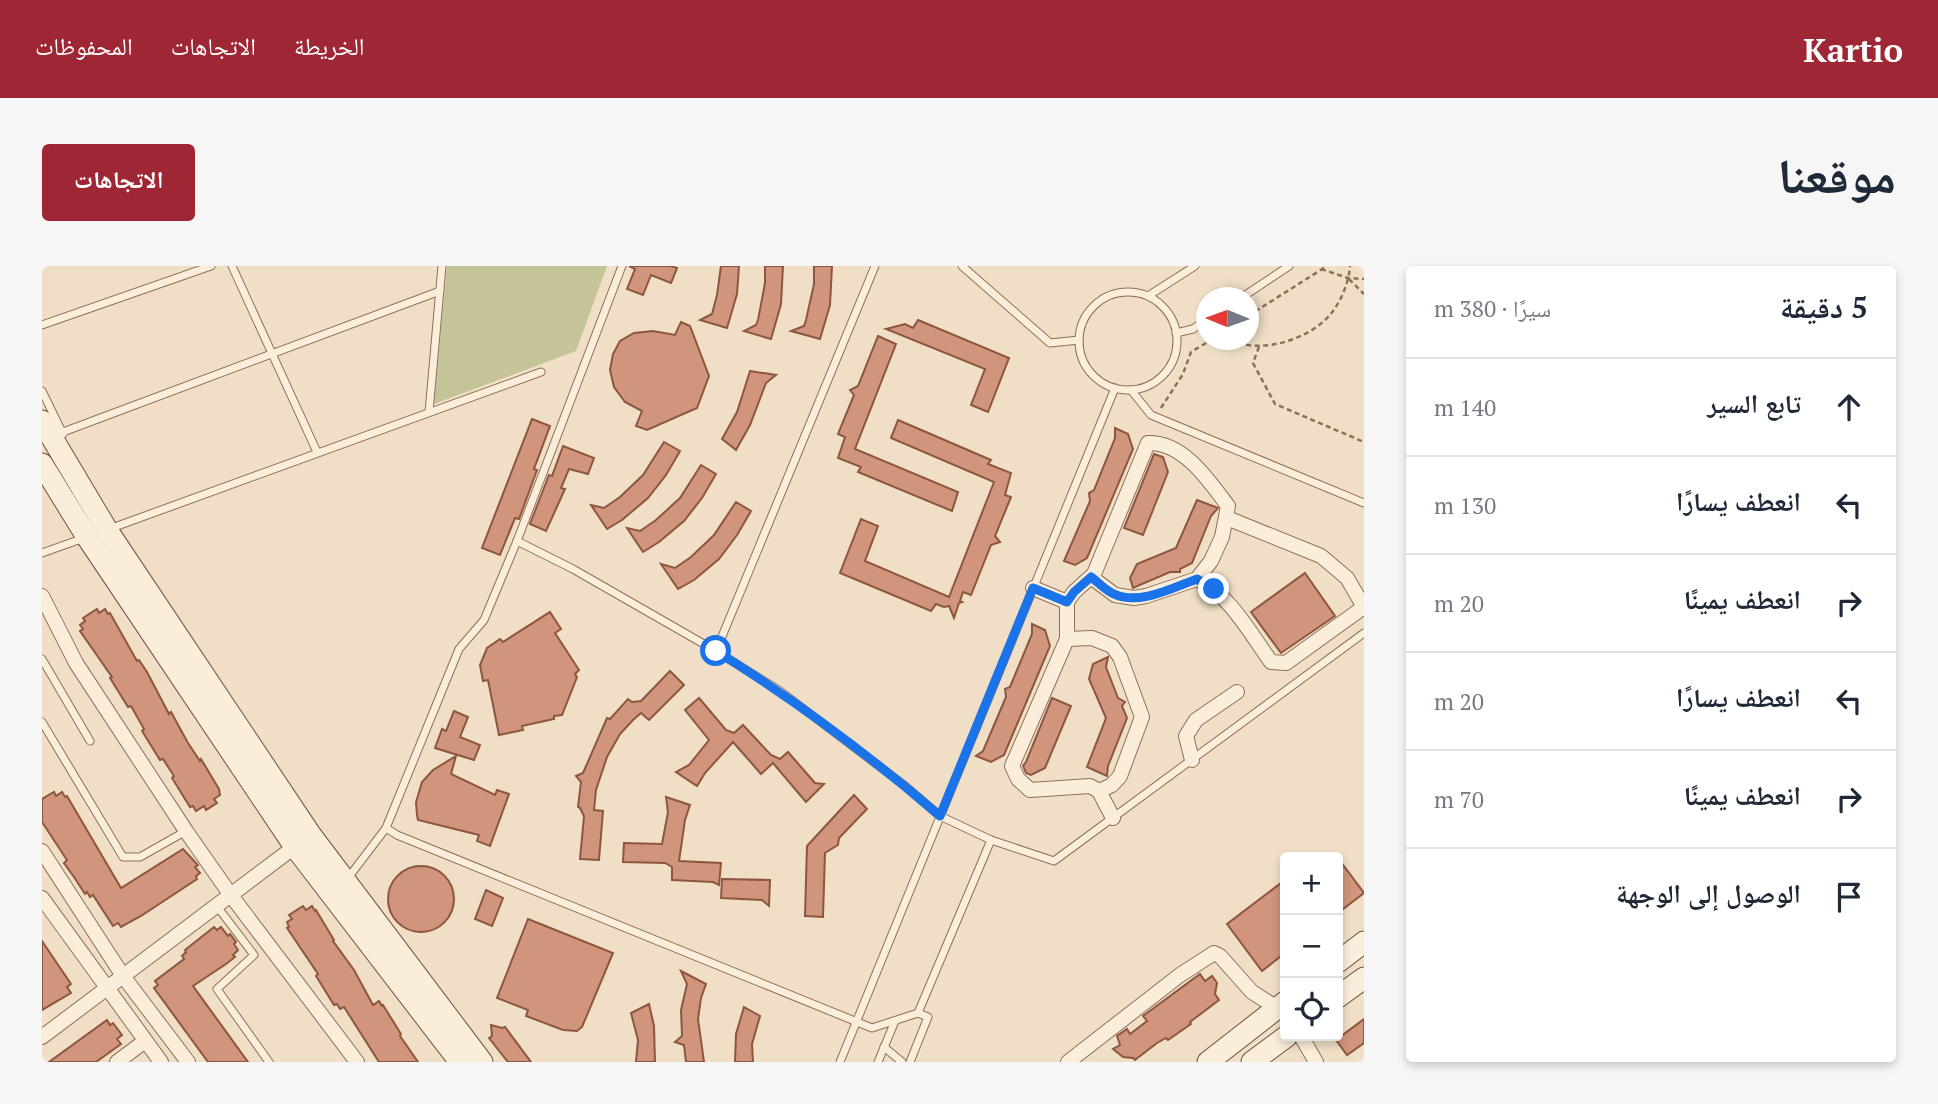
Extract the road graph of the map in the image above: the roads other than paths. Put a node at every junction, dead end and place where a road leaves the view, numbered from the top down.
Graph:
1 (211, 266) edge
2 (232, 266) edge
3 (442, 266) edge
4 (622, 266) edge
5 (875, 266) edge
6 (962, 266) edge
7 (1195, 266) edge
8 (1289, 266) edge
9 (1258, 287) edge
10 (440, 291) junction
11 (1148, 296) junction
12 (42, 325) edge
13 (1196, 327) edge
14 (1176, 333) junction
15 (1079, 340) junction
16 (273, 354) junction
17 (541, 372) dead end
18 (1115, 388) junction
19 (1131, 390) junction
20 (42, 391) edge
21 (429, 412) junction
22 (42, 421) edge
23 (317, 452) junction
24 (42, 464) edge
25 (1364, 503) edge
26 (1227, 518) junction
27 (97, 534) junction
28 (517, 541) junction
29 (42, 553) edge
30 (1091, 577) junction
31 (1197, 579) junction
32 (1033, 588) junction
33 (42, 596) edge
34 (1067, 602) junction
35 (1364, 607) edge
36 (1364, 634) edge
37 (1067, 639) junction
38 (716, 651) junction
39 (42, 659) edge
40 (1237, 692) dead end
41 (42, 722) edge
42 (90, 741) dead end
43 (1192, 760) junction
44 (1099, 791) junction
45 (940, 816) junction
46 (1113, 818) junction
47 (386, 828) junction
48 (186, 831) junction
49 (302, 840) junction
50 (990, 840) junction
51 (42, 851) edge
52 (345, 881) junction
53 (230, 894) junction
54 (42, 898) edge
55 (216, 904) junction
56 (1364, 942) edge
57 (1343, 958) edge
58 (123, 976) junction
59 (1364, 978) edge
60 (108, 988) junction
61 (1343, 994) edge
62 (1274, 1010) edge
63 (918, 1013) junction
64 (856, 1021) junction
65 (895, 1021) junction
66 (42, 1037) edge
67 (145, 1041) junction
68 (1280, 1041) edge
69 (1304, 1041) edge
70 (884, 1047) junction
71 (117, 1062) edge
72 (161, 1062) edge
73 (188, 1062) edge
74 (269, 1062) edge
75 (357, 1062) edge
76 (460, 1062) edge
77 (482, 1062) edge
78 (839, 1062) edge
79 (878, 1062) edge
80 (902, 1062) edge
81 (910, 1062) edge
82 (1068, 1062) edge
83 (1208, 1062) edge
84 (1252, 1062) edge
85 (1316, 1062) edge

1 - 12 lane
2 - 16 lane
3 - 10 lane
4 - 28 lane
5 - 38 lane
6 - 15 lane
7 - 11 lane
8 - 9 lane
10 - 16 lane
10 - 21 lane
11 - 14 lane
11 - 15 lane
13 - 14 lane
14 - 19 lane
15 - 18 lane
16 - 20 lane
16 - 23 lane
17 - 21 lane
18 - 19 lane
18 - 32 lane
19 - 25 lane
21 - 23 lane
22 - 27 main road
23 - 27 lane
24 - 27 main road
26 - 30 street
26 - 31 street
26 - 35 street
27 - 29 lane
27 - 49 main road
28 - 38 lane
28 - 47 lane
30 - 31 street
30 - 34 street
31 - 35 street
32 - 34 street
32 - 45 lane
33 - 48 street
34 - 37 street
36 - 43 lane
37 - 44 street
37 - 44 street
38 - 45 lane
39 - 42 lane
40 - 43 street
41 - 48 lane
43 - 46 lane
44 - 46 street
45 - 50 lane
45 - 64 lane
46 - 50 lane
47 - 52 lane
47 - 64 lane
48 - 53 street
49 - 52 main road
49 - 53 street
49 - 76 main road
50 - 63 lane
51 - 58 street
52 - 77 main road
53 - 55 street
53 - 75 street
54 - 60 street
55 - 58 street
55 - 74 lane
56 - 57 main road
58 - 60 street
58 - 73 street
59 - 61 main road
60 - 66 street
60 - 67 street
62 - 82 street
62 - 83 main road
63 - 65 lane
63 - 81 lane
64 - 65 lane
64 - 78 lane
65 - 70 lane
67 - 71 street
67 - 72 street
68 - 84 main road
69 - 85 street
70 - 79 lane
70 - 80 lane

